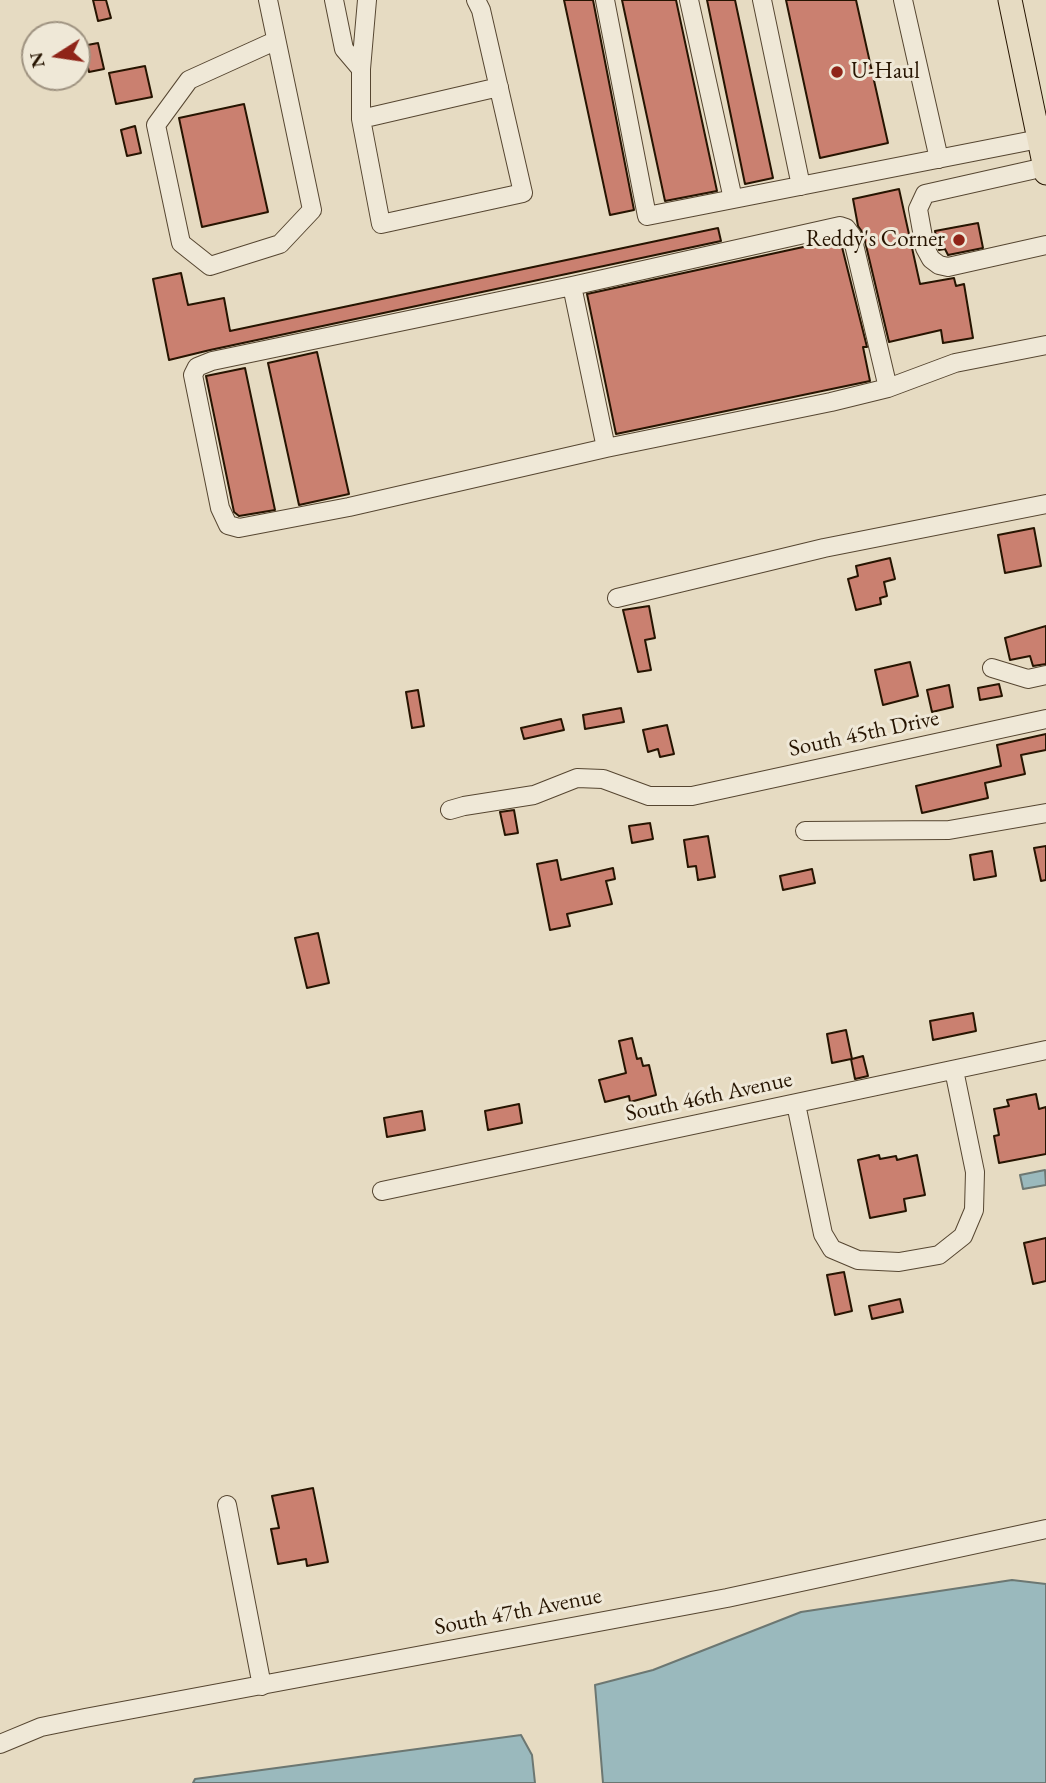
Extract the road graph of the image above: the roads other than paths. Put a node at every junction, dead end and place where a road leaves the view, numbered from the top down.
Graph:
1 (268, 0) edge
2 (334, 0) edge
3 (367, 0) edge
4 (476, 0) edge
5 (605, 0) edge
6 (689, 0) edge
7 (762, 0) edge
8 (903, 0) edge
9 (1010, 0) edge
10 (275, 41) junction
11 (361, 69) junction
12 (499, 87) junction
13 (361, 120) junction
14 (1039, 139) junction
15 (939, 159) junction
16 (1045, 170) edge
17 (801, 186) junction
18 (733, 200) junction
19 (1046, 245) edge
20 (572, 286) junction
21 (1046, 345) edge
22 (888, 388) junction
23 (606, 448) junction
24 (1046, 504) edge
25 (617, 597) dead end
26 (992, 668) dead end
27 (1046, 675) edge
28 (1046, 719) edge
29 (450, 810) dead end
30 (1046, 813) edge
31 (806, 831) dead end
32 (1046, 1050) edge
33 (954, 1070) junction
34 (796, 1104) junction
35 (382, 1191) dead end
36 (227, 1505) dead end
37 (1046, 1529) edge
38 (262, 1686) junction
39 (0, 1744) edge

1 - 10 street
2 - 11 street
3 - 11 street
4 - 12 street
5 - 18 street
6 - 18 street
7 - 17 street
8 - 15 street
9 - 14 main road
10 - 10 street
11 - 13 street
12 - 13 street
12 - 13 street
14 - 15 street
14 - 16 main road
15 - 17 street
16 - 19 street
17 - 18 street
20 - 22 street
20 - 23 street
20 - 23 street
21 - 22 street
22 - 23 street
24 - 25 street
26 - 27 street
28 - 29 street, South 45th Drive
30 - 31 street
32 - 33 street, South 46th Avenue
33 - 34 street, South 46th Avenue
33 - 34 street
34 - 35 street, South 46th Avenue
36 - 38 street
37 - 38 street, South 47th Avenue
38 - 39 street, South 47th Avenue

